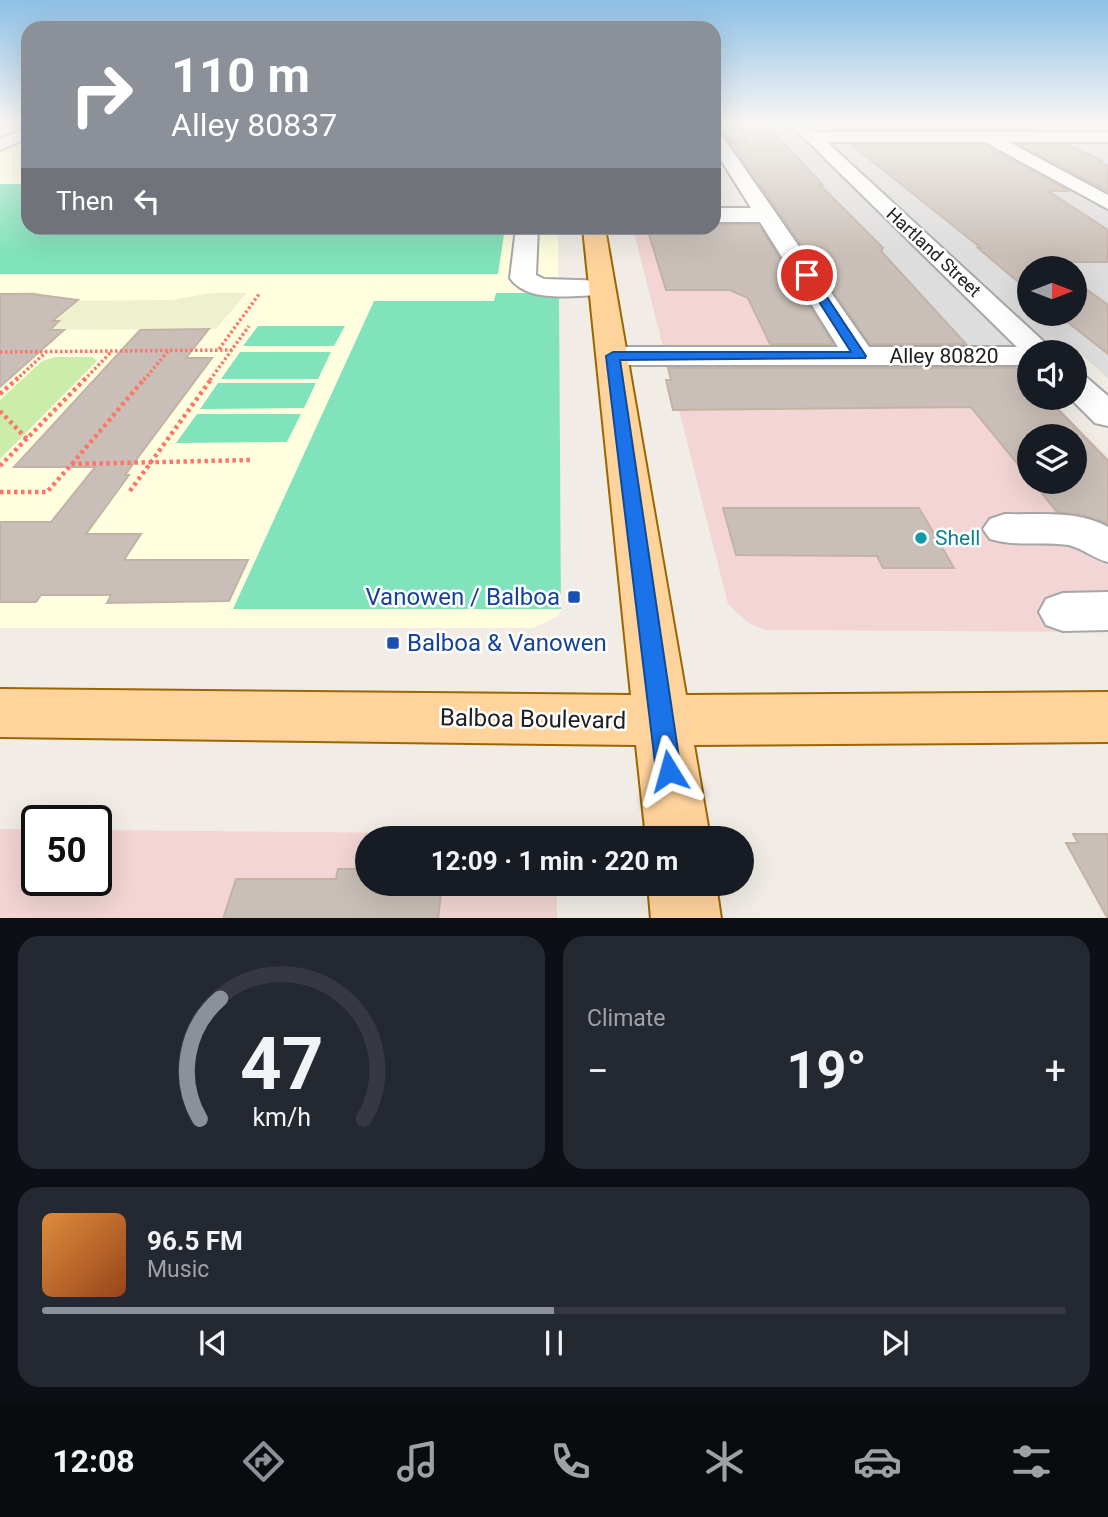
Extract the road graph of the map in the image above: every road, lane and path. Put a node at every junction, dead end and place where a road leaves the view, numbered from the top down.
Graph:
1 (735, 167) edge
2 (843, 167) edge
3 (1042, 167) edge
4 (1108, 203) edge
5 (721, 215) edge
6 (768, 215) junction
7 (526, 235) edge
8 (595, 235) edge
9 (602, 287) junction
10 (260, 293) dead end
11 (249, 326) dead end
12 (1027, 340) edge
13 (232, 349) junction
14 (169, 350) junction
15 (219, 350) junction
16 (112, 351) junction
17 (0, 352) edge
18 (47, 352) junction
19 (613, 356) junction
20 (860, 356) junction
21 (1017, 356) edge
22 (0, 394) edge
23 (1087, 396) edge
24 (0, 411) edge
25 (1108, 415) edge
26 (27, 439) junction
27 (250, 460) dead end
28 (150, 463) junction
29 (72, 464) junction
30 (0, 467) edge
31 (130, 491) dead end
32 (0, 492) edge
33 (1005, 529) dead end
34 (1108, 547) edge
35 (0, 713) edge
36 (1108, 717) edge
37 (662, 720) junction
38 (676, 826) edge
39 (683, 896) edge
40 (686, 918) edge

1 - 6 street
2 - 12 street, Hartland Street
3 - 4 street
5 - 6 street
6 - 20 street
7 - 9 street
8 - 9 main road
9 - 19 main road
10 - 15 path
11 - 13 path
13 - 15 path
13 - 28 path
14 - 15 path
14 - 16 path
14 - 29 path
16 - 18 path
16 - 26 path
17 - 18 path
18 - 22 path
19 - 20 street, Alley 80820
19 - 37 main road
20 - 21 street, Alley 80820
23 - 25 street
24 - 26 path
26 - 30 path
27 - 28 path
28 - 29 path
28 - 31 path
29 - 32 path
33 - 34 street
35 - 37 main road, Balboa Boulevard
36 - 37 main road, Balboa Boulevard
37 - 38 main road
39 - 40 main road

